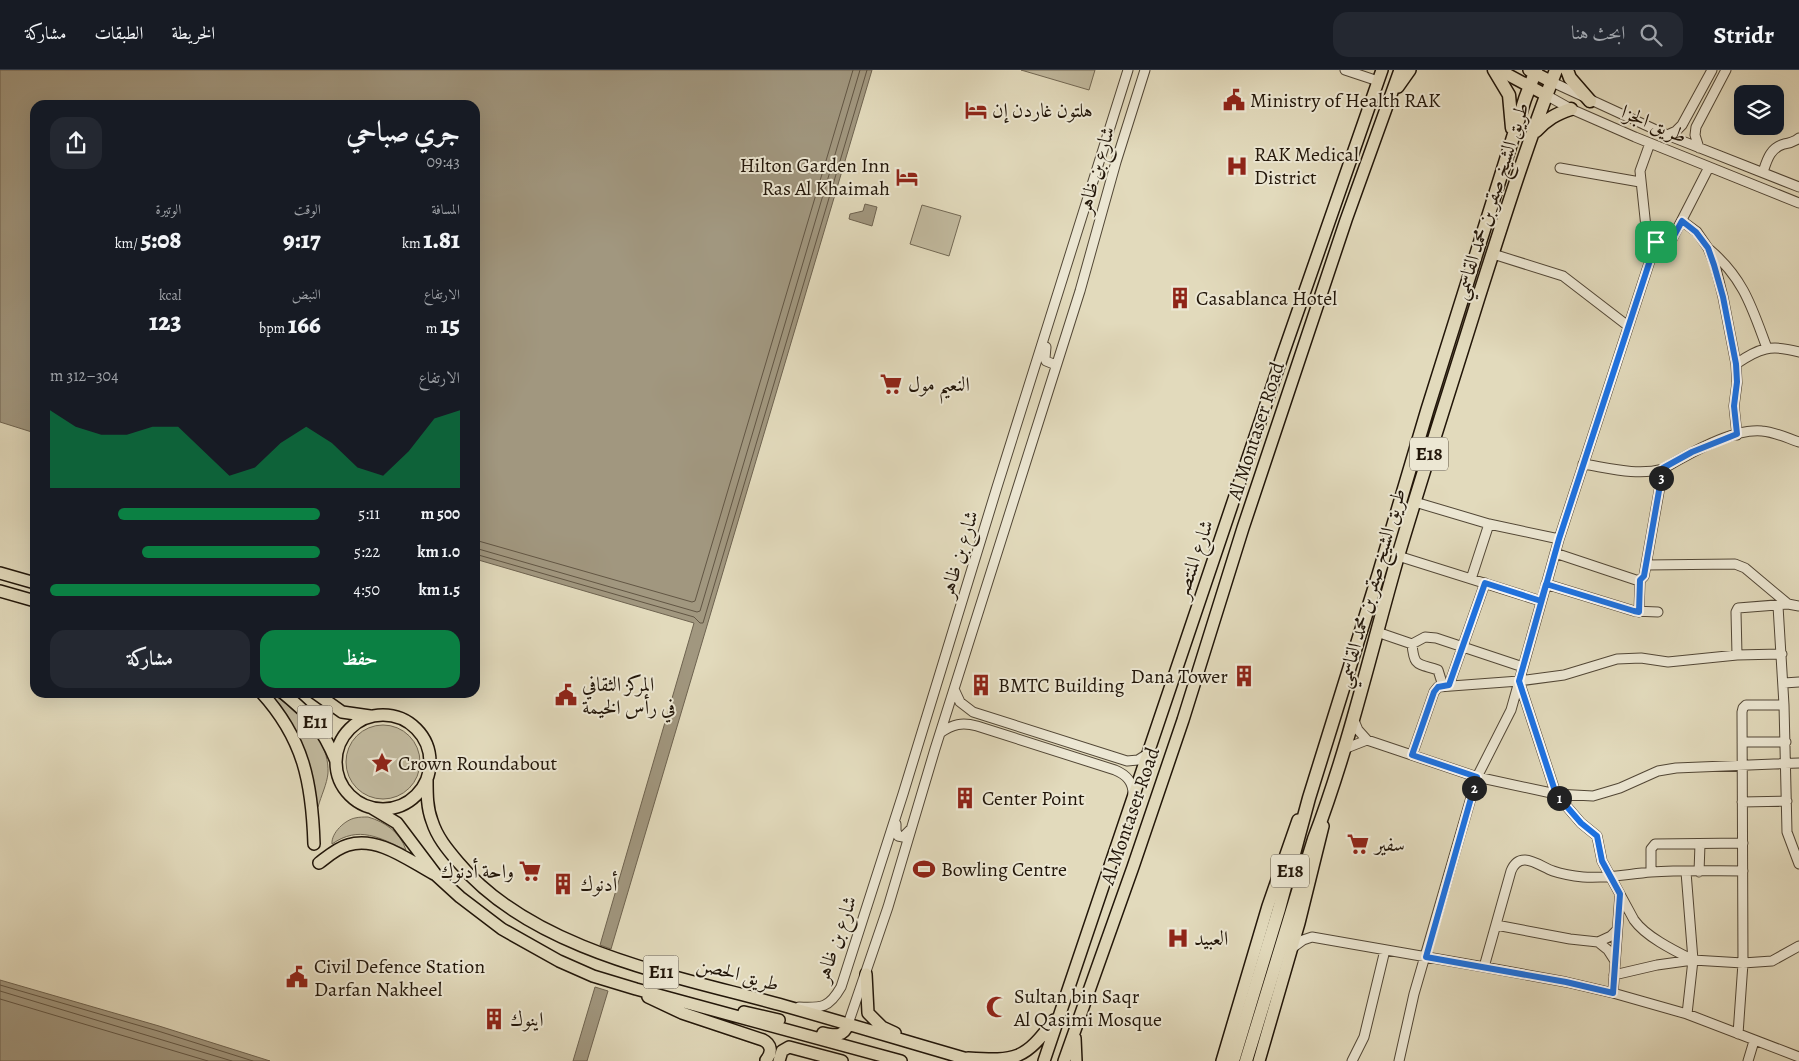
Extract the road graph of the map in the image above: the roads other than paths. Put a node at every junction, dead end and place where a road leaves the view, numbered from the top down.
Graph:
1 (1128, 70) edge
2 (1145, 70) edge
3 (1344, 70) edge
4 (1400, 70) edge
5 (1410, 70) edge
6 (1494, 70) edge
7 (1499, 70) edge
8 (1567, 70) edge
9 (1712, 70) edge
10 (1726, 70) edge
11 (1534, 71) edge
12 (1379, 74) edge
13 (1141, 75) edge
14 (1554, 76) edge
15 (1530, 87) junction
16 (1393, 92) junction
17 (1546, 95) junction
18 (1590, 101) junction
19 (1695, 102) junction
20 (1118, 104) junction
21 (1706, 107) junction
22 (1571, 109) junction
23 (1532, 135) junction
24 (1667, 135) junction
25 (1513, 137) junction
26 (1799, 138) edge
27 (1650, 143) junction
28 (1698, 148) junction
29 (1116, 162) junction
30 (1709, 167) junction
31 (1560, 168) dead end
32 (1763, 172) junction
33 (1640, 182) junction
34 (1799, 186) edge
35 (1799, 203) edge
36 (1682, 221) junction
37 (1656, 242) junction
38 (1708, 248) junction
39 (1493, 254) junction
40 (1053, 312) junction
41 (1628, 326) junction
42 (1767, 348) junction
43 (1799, 352) edge
44 (1736, 364) junction
45 (1056, 365) junction
46 (1737, 434) junction
47 (1799, 442) edge
48 (1583, 464) junction
49 (1663, 468) junction
50 (1415, 502) junction
51 (1488, 524) junction
52 (1559, 539) junction
53 (1555, 553) junction
54 (1398, 556) junction
55 (1646, 565) junction
56 (0, 573) edge
57 (1471, 579) junction
58 (1640, 580) junction
59 (30, 582) edge
60 (1485, 583) junction
61 (1546, 584) junction
62 (0, 591) edge
63 (30, 600) edge
64 (1541, 601) junction
65 (1788, 604) junction
66 (1778, 606) junction
67 (1799, 606) edge
68 (1639, 612) junction
69 (1658, 612) dead end
70 (1377, 632) junction
71 (1412, 644) junction
72 (1462, 646) junction
73 (1782, 654) junction
74 (1737, 655) junction
75 (1523, 667) junction
76 (1519, 681) junction
77 (1799, 682) edge
78 (1784, 683) junction
79 (1446, 685) junction
80 (954, 689) junction
81 (266, 698) edge
82 (289, 698) edge
83 (322, 698) edge
84 (1784, 705) junction
85 (973, 712) junction
86 (372, 716) junction
87 (1353, 718) junction
88 (966, 723) junction
89 (940, 733) junction
90 (1367, 740) junction
91 (1742, 742) junction
92 (1786, 742) junction
93 (1344, 749) junction
94 (1149, 753) junction
95 (1412, 755) junction
96 (1122, 760) junction
97 (336, 761) junction
98 (1786, 763) junction
99 (1799, 763) edge
100 (1742, 764) junction
101 (1116, 770) junction
102 (1477, 777) junction
103 (427, 780) junction
104 (903, 794) junction
105 (1556, 794) junction
106 (1309, 798) junction
107 (1134, 799) junction
108 (1787, 801) junction
109 (1742, 802) junction
110 (1327, 804) junction
111 (372, 808) junction
112 (911, 829) junction
113 (1743, 843) junction
114 (314, 844) dead end
115 (1700, 844) junction
116 (318, 863) dead end
117 (1799, 864) edge
118 (1743, 870) junction
119 (1651, 872) junction
120 (1686, 872) junction
121 (1699, 872) junction
122 (437, 876) junction
123 (1610, 877) junction
124 (1620, 894) junction
125 (1299, 922) junction
126 (1496, 925) junction
127 (1618, 930) junction
128 (1312, 937) junction
129 (1598, 942) junction
130 (1799, 946) edge
131 (1292, 948) junction
132 (1385, 950) junction
133 (1426, 957) junction
134 (1693, 960) junction
135 (1615, 962) junction
136 (1743, 963) junction
137 (1484, 966) junction
138 (866, 974) junction
139 (1614, 976) junction
140 (636, 989) junction
141 (1613, 993) junction
142 (786, 1006) junction
143 (1060, 1011) junction
144 (717, 1012) junction
145 (1687, 1014) junction
146 (848, 1024) junction
147 (1075, 1031) junction
148 (1738, 1034) junction
149 (1754, 1041) junction
150 (914, 1043) junction
151 (1799, 1057) edge
152 (963, 1058) junction
153 (766, 1060) dead end
154 (779, 1061) edge
155 (842, 1061) edge
156 (901, 1061) edge
157 (974, 1061) edge
158 (1044, 1061) edge
159 (1064, 1061) edge
160 (1076, 1061) edge
161 (1222, 1061) edge
162 (1233, 1061) edge
163 (1246, 1061) edge
164 (1259, 1061) edge
165 (1352, 1061) edge
166 (1399, 1061) edge
167 (1748, 1061) edge

1 - 20 street, شارع بن ظاهر
2 - 13 street, شارع بن ظاهر
3 - 12 street
4 - 16 main road, Al Montaser Road
5 - 16 main road
6 - 25 highway
7 - 15 main road, طريق الجزا
8 - 18 highway
9 - 19 street
10 - 21 street
11 - 14 main road, طريق الجزا
11 - 15 highway, طريق الشيخ صقر بن محمد القاسمي / E18
12 - 94 main road, شارع المنتصر
13 - 29 street, شارع بن ظاهر
14 - 17 highway, طريق الشيخ صقر بن محمد القاسمي / E18
14 - 18 street, طريق الجزا
15 - 17 main road, طريق الجزا
15 - 25 highway, طريق الشيخ صقر بن محمد القاسمي / E18
16 - 147 main road, Al Montaser Road
17 - 22 street, طريق الجزا
17 - 23 highway, طريق الشيخ صقر بن محمد القاسمي / E18
18 - 24 street, طريق الجزا
19 - 21 street
19 - 24 street
20 - 29 street
20 - 40 street, شارع بن ظاهر
21 - 28 street
22 - 23 highway
22 - 27 street, طريق الجزا
23 - 39 highway, طريق الشيخ صقر بن محمد القاسمي / E18
24 - 28 street, طريق الجزا
25 - 106 highway, طريق الشيخ صقر بن محمد القاسمي / E18
26 - 32 street
27 - 30 street, طريق الجزا
27 - 33 street
28 - 32 street, طريق الجزا
29 - 45 street, شارع بن ظاهر
30 - 35 street, طريق الجزا
30 - 36 street
31 - 33 street
32 - 34 street, طريق الجزا
33 - 37 street
36 - 37 street
36 - 38 street
37 - 41 street
38 - 42 street
38 - 44 street
39 - 41 street
39 - 50 highway, طريق الشيخ صقر بن محمد القاسمي / E18
40 - 45 street
40 - 104 street, شارع بن ظاهر
41 - 48 street
42 - 43 street
42 - 44 street
44 - 46 street
45 - 80 street, شارع بن ظاهر
46 - 47 street
46 - 49 street
48 - 49 street
48 - 52 street
49 - 55 street
50 - 51 street
50 - 54 highway, طريق الشيخ صقر بن محمد القاسمي / E18
51 - 52 street
51 - 57 street
52 - 53 street
53 - 58 street
53 - 61 street
54 - 57 street
54 - 70 highway, طريق الشيخ صقر بن محمد القاسمي / E18
55 - 58 street
55 - 65 street
56 - 59 main road
57 - 60 street
58 - 68 street
60 - 64 street
60 - 72 street
61 - 64 street
61 - 68 street
62 - 63 main road
64 - 75 street
65 - 66 street
65 - 67 street
66 - 73 street
66 - 74 street
68 - 69 street
70 - 71 street
70 - 87 highway, طريق الشيخ صقر بن محمد القاسمي / E18
71 - 72 street
71 - 79 street
72 - 75 street
72 - 79 street
73 - 74 street
73 - 78 street
74 - 76 street
75 - 76 street
76 - 79 street
76 - 102 street
76 - 105 street
77 - 78 street
78 - 84 street
79 - 95 street
80 - 85 street
80 - 89 street, شارع بن ظاهر
81 - 114 main road
82 - 97 main road, E11
83 - 86 main road, E11
84 - 91 street
84 - 92 street
85 - 88 street
85 - 96 street
86 - 97 main road
86 - 103 main road
87 - 90 street
87 - 93 highway, طريق الشيخ صقر بن محمد القاسمي / E18
88 - 89 street
88 - 101 street
89 - 112 street, شارع بن ظاهر
90 - 93 street
90 - 95 street
91 - 92 street
91 - 100 street
92 - 98 street
93 - 110 highway, طريق الشيخ صقر بن محمد القاسمي / E18
94 - 96 street
94 - 107 main road, شارع المنتصر
95 - 102 street
96 - 101 street
97 - 111 main road
98 - 99 street
98 - 100 street
98 - 108 street
100 - 105 street
100 - 109 street
101 - 107 street
102 - 105 street
102 - 133 street
103 - 111 main road
103 - 142 main road, طريق الحصن / E11
104 - 112 street
104 - 142 street, شارع بن ظاهر
105 - 123 street
106 - 161 main road
106 - 162 highway, طريق الشيخ صقر بن محمد القاسمي / E18
107 - 143 main road, شارع المنتصر
108 - 109 street
108 - 117 street
109 - 113 street
110 - 125 main road
110 - 163 highway, طريق الشيخ صقر بن محمد القاسمي / E18
111 - 122 main road, طريق الحصن / E11
112 - 138 street, شارع بن ظاهر
113 - 115 street
113 - 118 street
115 - 119 street
115 - 121 street
116 - 122 main road
118 - 121 street
118 - 136 street
119 - 120 street
119 - 123 street
120 - 121 street
120 - 134 street
122 - 140 main road, طريق الحصن / E11
123 - 124 street
123 - 126 street
124 - 127 street
124 - 134 street
125 - 128 street
125 - 131 main road
126 - 129 street
126 - 137 street
127 - 129 street
127 - 135 street
128 - 131 street
128 - 132 street
129 - 135 street
130 - 136 street
131 - 164 main road
132 - 133 street
132 - 165 street
133 - 137 street
133 - 166 street
134 - 136 street
134 - 139 street
134 - 145 street
135 - 139 street
136 - 148 street
137 - 141 street
138 - 146 street, شارع بن ظاهر
138 - 150 main road
139 - 141 street
140 - 144 main road, طريق الحصن / E11
140 - 153 main road
141 - 145 street
142 - 146 main road, طريق الحصن / E11
143 - 152 main road
143 - 158 main road, شارع المنتصر
144 - 146 main road
144 - 156 main road, طريق الحصن / E11
145 - 148 street
146 - 150 main road, طريق الحصن / E11
147 - 159 main road, Al Montaser Road
147 - 160 main road
148 - 149 street
149 - 151 street
149 - 167 street
150 - 152 main road, طريق الحصن / E11
152 - 157 main road, طريق الحصن / E11
154 - 155 main road

